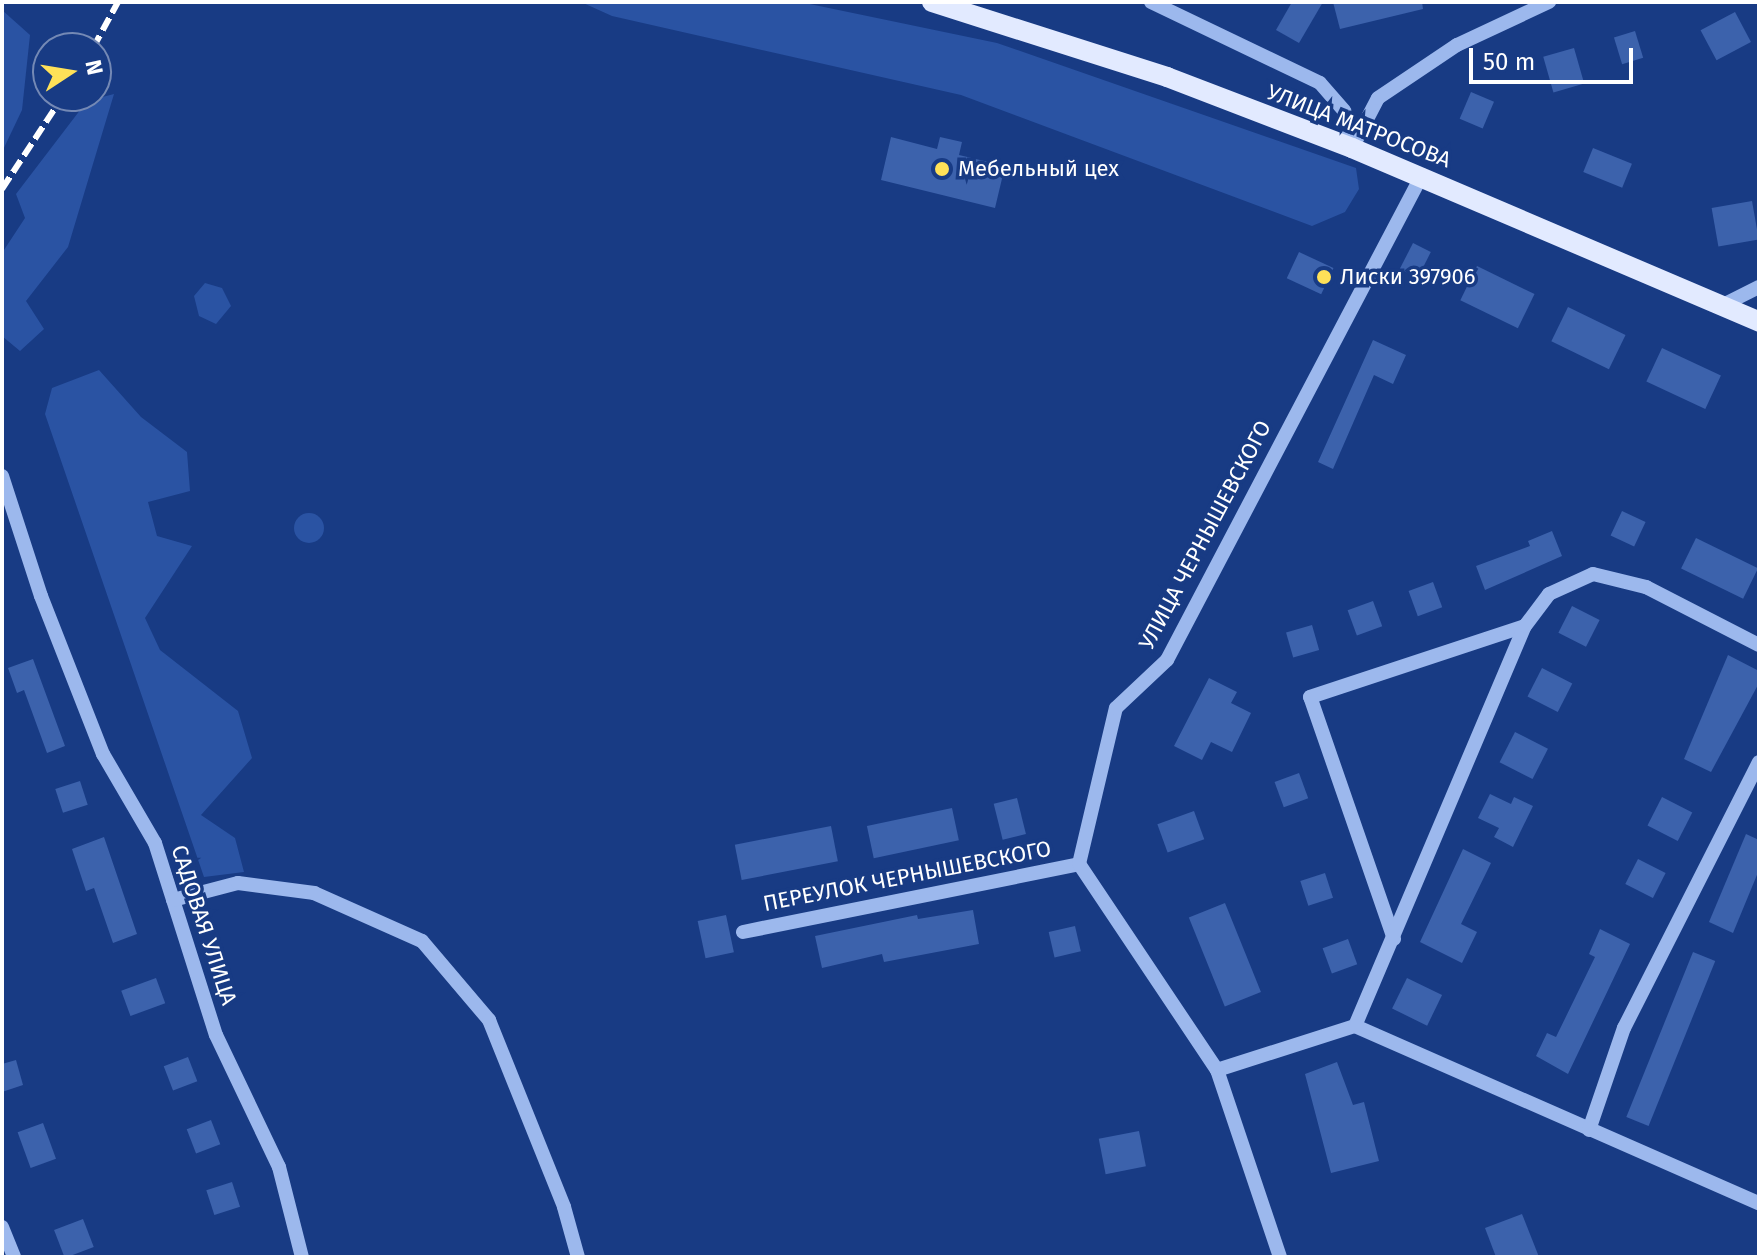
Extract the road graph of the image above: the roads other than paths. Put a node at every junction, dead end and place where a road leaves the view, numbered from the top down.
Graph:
1 (932, 2) edge
2 (1151, 2) edge
3 (1549, 2) edge
4 (1352, 148) junction
5 (1422, 175) junction
6 (1759, 287) edge
7 (1723, 305) junction
8 (1759, 322) edge
9 (2, 476) edge
10 (1525, 626) junction
11 (1759, 645) edge
12 (1759, 762) edge
13 (1079, 864) junction
14 (173, 900) junction
15 (743, 932) dead end
16 (1394, 939) junction
17 (1355, 1026) junction
18 (1217, 1070) junction
19 (1589, 1130) junction
20 (1759, 1203) edge
21 (2, 1227) edge
22 (14, 1257) edge
23 (302, 1257) edge
24 (578, 1257) edge
25 (1280, 1257) edge

1 - 4 main road, УЛИЦА МАТРОСОВА
2 - 4 street
3 - 4 street
4 - 5 main road, УЛИЦА МАТРОСОВА
5 - 7 main road, УЛИЦА МАТРОСОВА
5 - 13 street, УЛИЦА ЧЕРНЫШЕВСКОГО
6 - 7 street
7 - 8 main road, УЛИЦА МАТРОСОВА
9 - 14 street, САДОВАЯ УЛИЦА
10 - 11 street
10 - 16 street
10 - 16 street
12 - 19 street
13 - 15 street, ПЕРЕУЛОК ЧЕРНЫШЕВСКОГО
13 - 18 street
14 - 23 street, САДОВАЯ УЛИЦА
14 - 24 street
16 - 17 street
17 - 18 street
17 - 19 street
18 - 25 street
19 - 20 street
21 - 22 street

